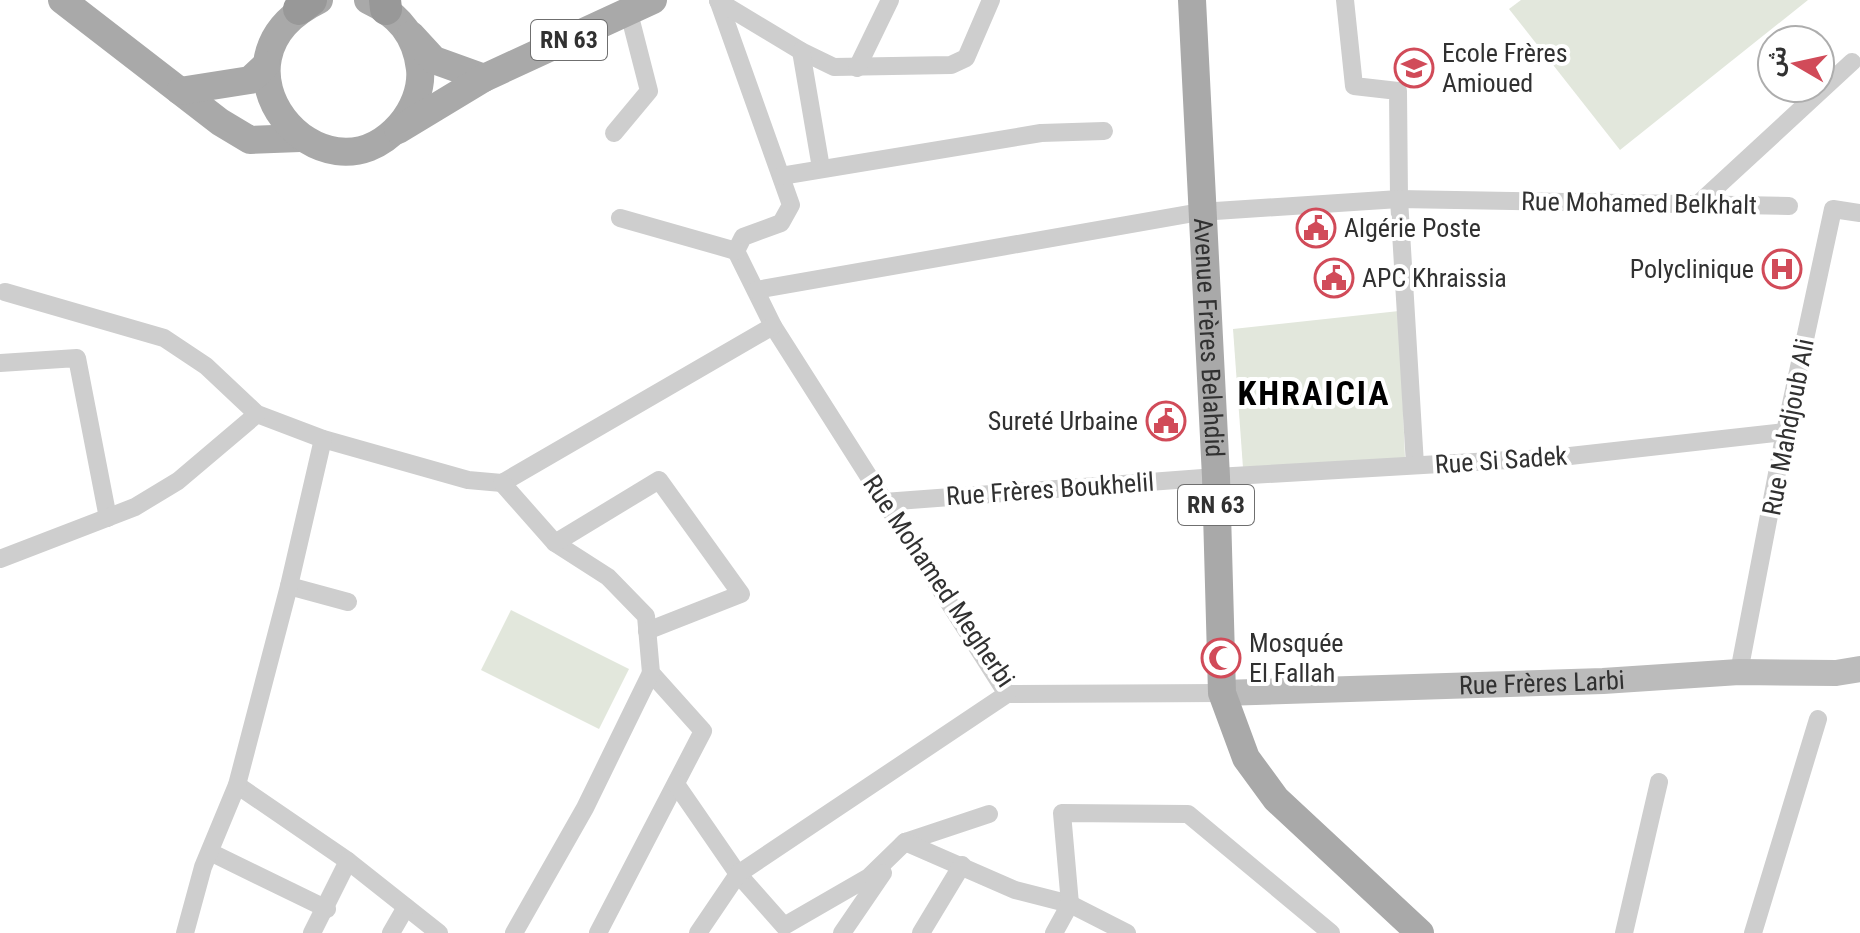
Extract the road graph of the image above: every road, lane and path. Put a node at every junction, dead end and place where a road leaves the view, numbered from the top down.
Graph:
1 (62, 0) edge
2 (890, 0) edge
3 (991, 0) edge
4 (1192, 0) edge
5 (1345, 0) edge
6 (718, 1) edge
7 (310, 3) edge
8 (380, 3) edge
9 (641, 6) edge
10 (408, 32) junction
11 (801, 51) junction
12 (1852, 62) dead end
13 (266, 65) junction
14 (857, 68) junction
15 (484, 78) junction
16 (180, 91) junction
17 (1104, 131) dead end
18 (394, 132) junction
19 (614, 133) dead end
20 (300, 138) junction
21 (821, 168) junction
22 (781, 176) junction
23 (1399, 199) junction
24 (1698, 204) junction
25 (1789, 206) dead end
26 (1200, 212) junction
27 (1860, 213) edge
28 (620, 218) dead end
29 (736, 251) junction
30 (756, 290) junction
31 (5, 292) dead end
32 (773, 326) junction
33 (0, 363) edge
34 (257, 414) junction
35 (1785, 432) junction
36 (323, 439) junction
37 (1415, 465) junction
38 (1216, 477) junction
39 (502, 483) junction
40 (884, 502) junction
41 (108, 518) junction
42 (555, 543) junction
43 (0, 559) edge
44 (289, 586) junction
45 (348, 602) dead end
46 (647, 631) junction
47 (1860, 669) edge
48 (1739, 672) junction
49 (651, 673) junction
50 (1222, 693) junction
51 (1007, 694) junction
52 (1818, 719) dead end
53 (1659, 782) dead end
54 (676, 784) junction
55 (237, 785) junction
56 (989, 814) dead end
57 (905, 842) junction
58 (210, 852) junction
59 (348, 861) junction
60 (962, 865) junction
61 (738, 874) junction
62 (1070, 904) junction
63 (406, 907) junction
64 (327, 909) junction
65 (1410, 931) edge
66 (185, 933) edge
67 (312, 933) edge
68 (391, 933) edge
69 (439, 933) edge
70 (514, 933) edge
71 (598, 933) edge
72 (698, 933) edge
73 (842, 933) edge
74 (921, 933) edge
75 (1054, 933) edge
76 (1127, 933) edge
77 (1331, 933) edge
78 (1624, 933) edge
79 (1753, 933) edge

1 - 16 main road
2 - 14 street
3 - 14 street
4 - 26 main road, Avenue Frères Belahdid / RN 63
5 - 23 street
6 - 11 street
6 - 22 street
7 - 13 main road
8 - 10 main road
9 - 15 main road, RN 63
9 - 19 street
10 - 15 main road
10 - 18 main road
11 - 14 street
11 - 21 street
12 - 24 street
13 - 16 main road
13 - 20 main road
15 - 18 main road
16 - 20 main road
17 - 21 street
18 - 20 main road
21 - 22 street
22 - 29 street
23 - 24 street, Rue Mohamed Belkhalt
23 - 26 street, Rue Mohamed Belkhalt
23 - 37 street
24 - 25 street, Rue Mohamed Belkhalt
26 - 30 street, Rue Mohamed Belkhalt
26 - 38 main road, Avenue Frères Belahdid / RN 63
27 - 35 street, Rue Mahdjoub Ali
28 - 29 street
29 - 30 street, Rue Mohamed Megherbi
30 - 32 street, Rue Mohamed Megherbi
31 - 34 street
32 - 39 street
32 - 40 street, Rue Mohamed Megherbi
33 - 41 street
34 - 36 street
34 - 41 street
35 - 37 street, Rue Si Sadek
35 - 48 street, Rue Mahdjoub Ali
36 - 39 street
36 - 44 street
37 - 38 street, Rue Si Sadek
38 - 40 street, Rue Frères Boukhelil
38 - 50 main road, Avenue Frères Belahdid / RN 63
39 - 42 street
40 - 51 street, Rue Mohamed Megherbi
41 - 43 street
42 - 46 street
42 - 46 street
44 - 45 street
44 - 55 street
46 - 49 street
47 - 48 main road, Rue Frères Larbi
48 - 50 main road, Rue Frères Larbi
49 - 54 street
49 - 70 street
50 - 51 street, Rue Mohamed Megherbi
50 - 65 main road, Avenue Frères Belahdid / RN 63
51 - 61 street
52 - 79 street
53 - 78 street
54 - 61 street
54 - 71 street
55 - 58 street
55 - 59 street
56 - 57 street
57 - 60 street
57 - 61 street
57 - 73 street
58 - 64 street
58 - 66 street
59 - 63 street
59 - 64 street
60 - 62 street
60 - 74 street
61 - 72 street
62 - 75 street
62 - 76 street
62 - 77 street
63 - 68 street
63 - 69 street
64 - 67 street

